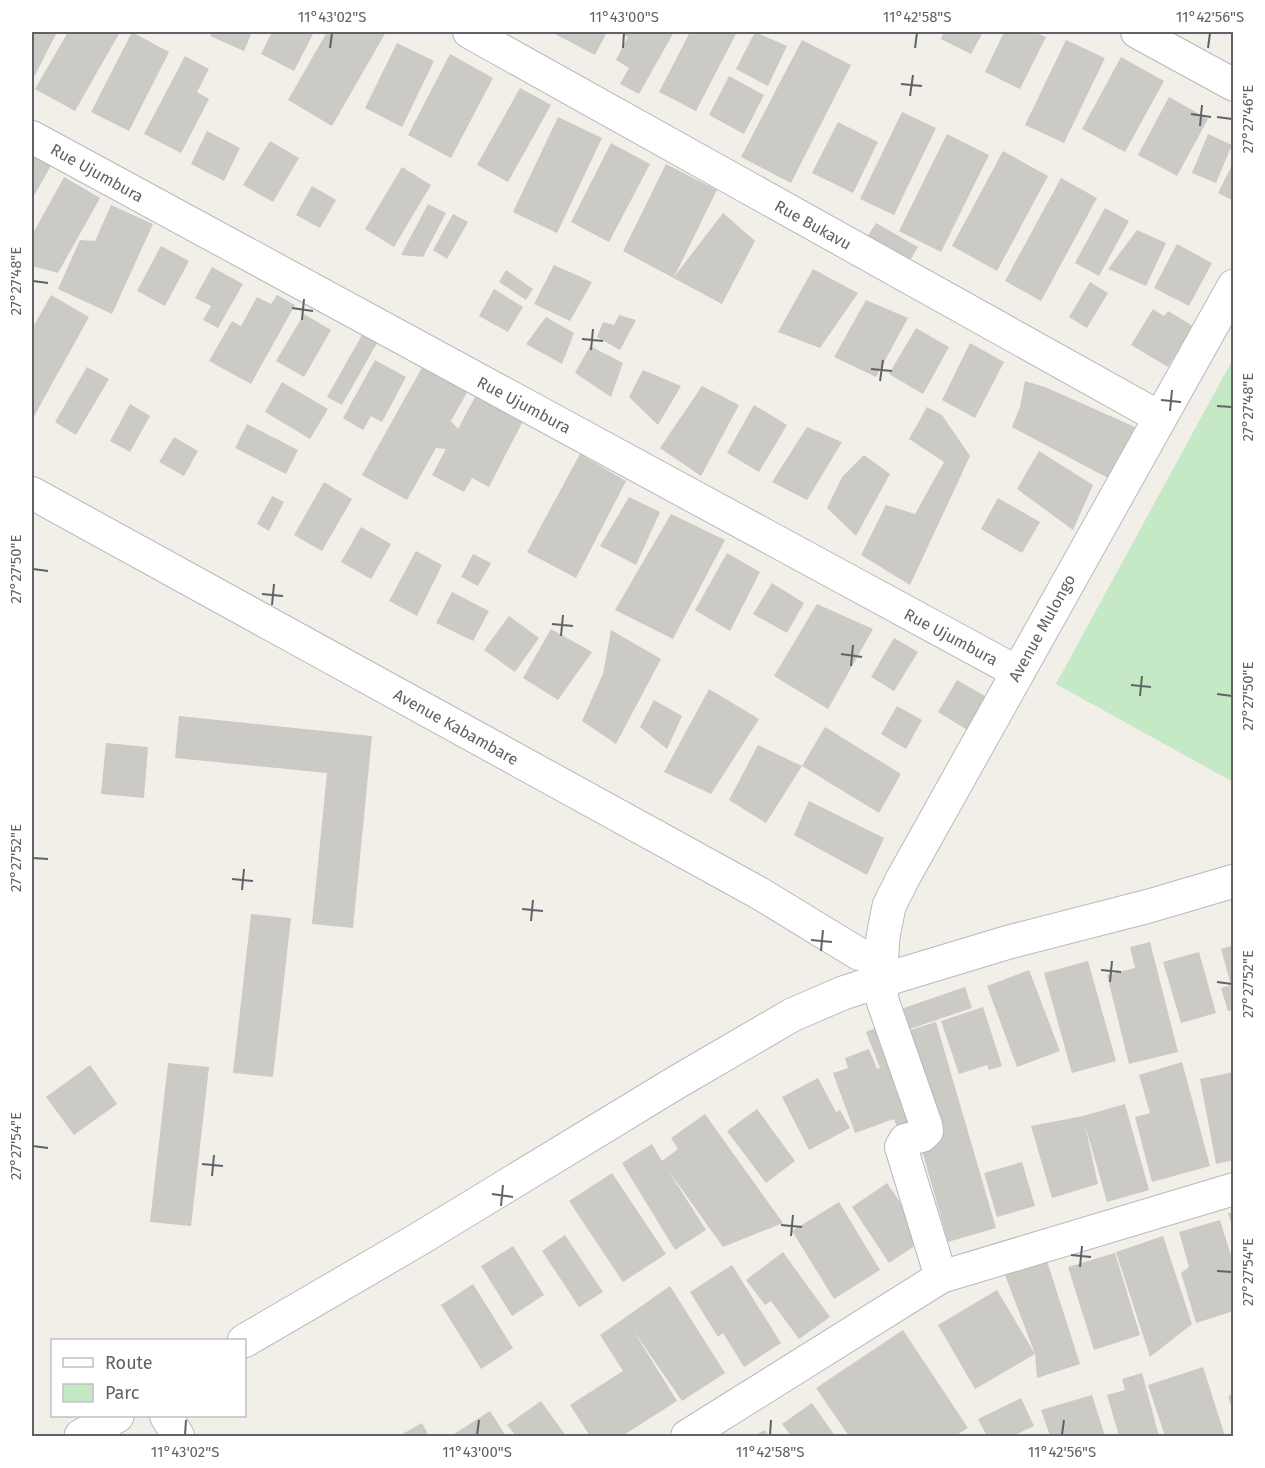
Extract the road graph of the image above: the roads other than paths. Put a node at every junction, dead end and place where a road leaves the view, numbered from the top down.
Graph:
1 (469, 32) edge
2 (1137, 32) edge
3 (1233, 85) edge
4 (32, 137) edge
5 (1233, 286) edge
6 (1159, 417) junction
7 (32, 493) edge
8 (1017, 672) junction
9 (1233, 881) edge
10 (880, 970) junction
11 (1233, 1189) edge
12 (941, 1277) junction
13 (246, 1340) edge
14 (115, 1417) edge
15 (167, 1417) edge
16 (81, 1437) edge
17 (178, 1437) edge
18 (687, 1437) edge

1 - 6 street, Rue Bukavu
2 - 3 street
4 - 8 street, Rue Ujumbura
5 - 6 street, Avenue Mulongo
6 - 8 street, Avenue Mulongo
7 - 10 street, Avenue Kabambare
8 - 10 street, Avenue Mulongo
9 - 10 street
10 - 12 street
10 - 13 street
11 - 12 street
12 - 18 street
14 - 16 street
15 - 17 street

